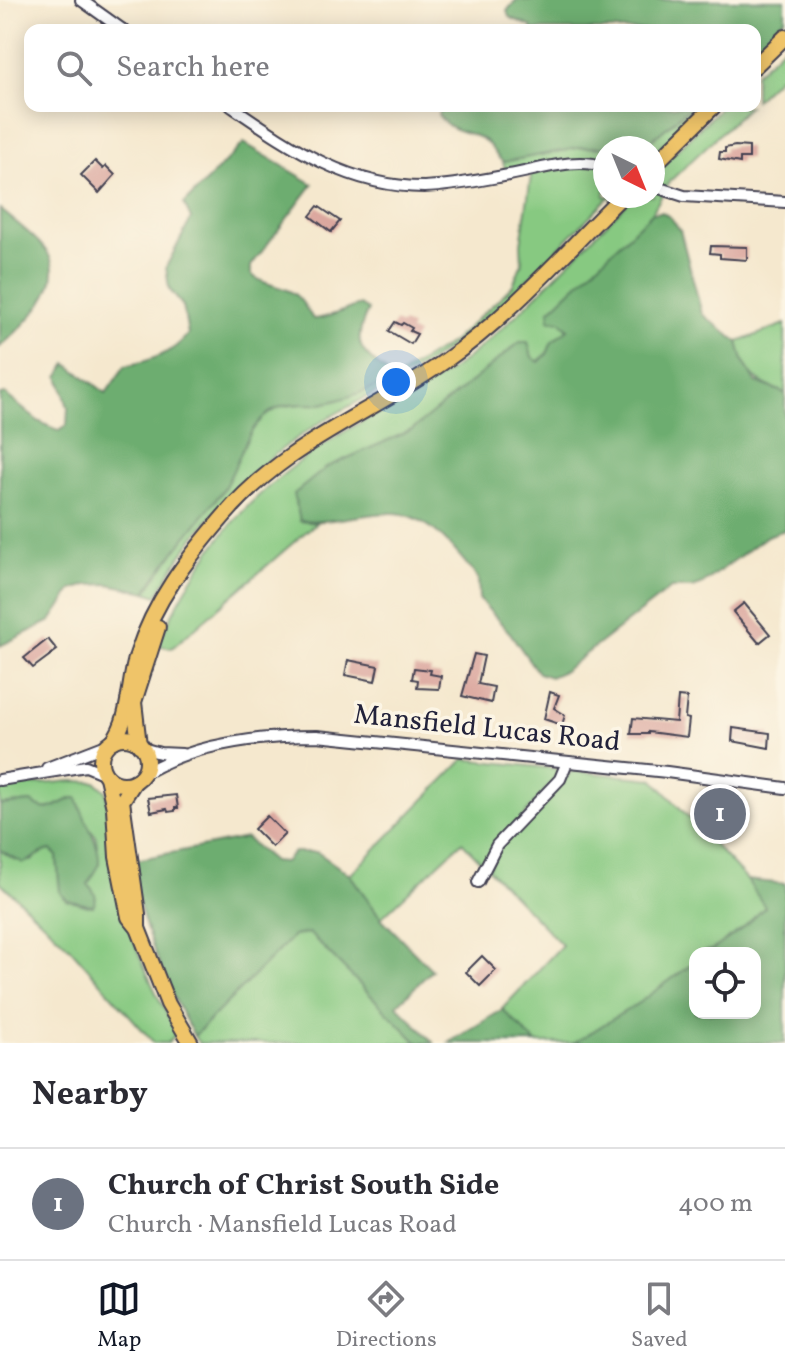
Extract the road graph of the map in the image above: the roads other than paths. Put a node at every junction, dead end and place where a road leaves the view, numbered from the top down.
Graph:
1 (81, 0) edge
2 (115, 24) edge
3 (785, 37) edge
4 (761, 60) edge
5 (240, 112) edge
6 (708, 112) edge
7 (665, 154) edge
8 (593, 166) edge
9 (665, 190) edge
10 (785, 202) edge
11 (610, 208) edge
12 (193, 555) junction
13 (111, 743) junction
14 (141, 746) junction
15 (184, 754) junction
16 (567, 762) junction
17 (106, 776) junction
18 (19, 778) junction
19 (138, 778) junction
20 (0, 780) edge
21 (785, 788) edge
22 (478, 882) dead end
23 (138, 928) junction
24 (191, 1043) edge

1 - 2 street
3 - 4 main road
5 - 8 street
6 - 7 main road
9 - 10 street
11 - 12 main road
12 - 13 main road
12 - 14 main road
13 - 14 main road
13 - 17 main road
13 - 18 street
14 - 15 street, Mansfield Lucas Road
14 - 19 main road
15 - 16 street, Mansfield Lucas Road
15 - 19 street, Mansfield Lucas Road
16 - 21 street, Mansfield Lucas Road
16 - 22 street
17 - 18 street
17 - 19 main road
17 - 23 main road
18 - 20 street
19 - 23 main road
23 - 24 main road

